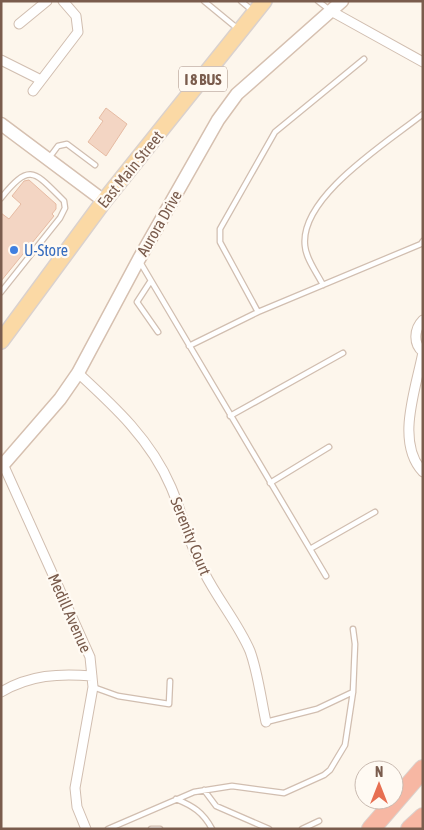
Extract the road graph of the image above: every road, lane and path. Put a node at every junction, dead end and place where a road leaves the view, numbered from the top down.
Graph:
1 (47, 1) edge
2 (63, 1) edge
3 (204, 1) edge
4 (241, 1) edge
5 (318, 1) edge
6 (342, 1) edge
7 (260, 7) edge
8 (331, 11) junction
9 (19, 24) dead end
10 (241, 32) junction
11 (364, 59) dead end
12 (1, 60) edge
13 (423, 62) edge
14 (41, 80) junction
15 (32, 91) dead end
16 (423, 114) edge
17 (1, 124) edge
18 (48, 159) junction
19 (95, 165) dead end
20 (1, 198) edge
21 (104, 202) junction
22 (423, 241) edge
23 (139, 259) junction
24 (150, 282) junction
25 (323, 284) junction
26 (1, 292) edge
27 (258, 312) junction
28 (423, 320) edge
29 (158, 332) dead end
30 (3, 334) edge
31 (189, 346) junction
32 (423, 352) edge
33 (343, 353) dead end
34 (78, 373) junction
35 (230, 416) junction
36 (329, 447) dead end
37 (2, 466) edge
38 (423, 472) edge
39 (270, 483) junction
40 (375, 512) dead end
41 (310, 549) junction
42 (326, 576) dead end
43 (353, 629) dead end
44 (92, 676) junction
45 (170, 681) dead end
46 (93, 687) junction
47 (1, 692) edge
48 (353, 692) junction
49 (266, 722) joint
50 (423, 770) edge
51 (204, 790) junction
52 (176, 799) junction
53 (423, 817) edge
54 (319, 821) dead end
55 (86, 829) edge
56 (108, 829) edge
57 (151, 829) edge
58 (160, 829) edge
59 (212, 829) edge
60 (269, 829) edge
61 (302, 829) edge
62 (371, 829) edge
63 (410, 829) edge

1 - 9 street
2 - 14 street
3 - 10 lane
4 - 7 lane
5 - 8 lane
6 - 8 street, Aurora Drive
7 - 10 main road, East Main Street / I 8 BUS
8 - 13 street
8 - 23 street, Aurora Drive
10 - 21 main road, East Main Street / I 8 BUS
11 - 27 lane
12 - 14 street
14 - 15 street
16 - 25 lane
17 - 18 street
18 - 19 lane
18 - 21 street
20 - 26 lane
21 - 30 main road, East Main Street / I 8 BUS
22 - 25 lane
23 - 24 lane
23 - 34 street, Aurora Drive
24 - 29 lane
24 - 31 lane
25 - 27 lane
27 - 31 lane
28 - 32 street
31 - 35 lane
32 - 38 street
33 - 35 lane
34 - 37 street, Aurora Drive
34 - 49 street, Serenity Court
35 - 39 lane
36 - 39 lane
37 - 44 street, Medill Avenue
39 - 41 lane
40 - 41 lane
41 - 42 lane
43 - 48 lane
44 - 46 street, Medill Avenue
44 - 47 street
45 - 46 lane
46 - 55 street, Medill Avenue
48 - 49 lane
48 - 51 lane
50 - 62 highway
51 - 52 lane
51 - 60 lane
52 - 56 lane
52 - 59 lane
53 - 63 highway
54 - 61 lane
57 - 58 lane

